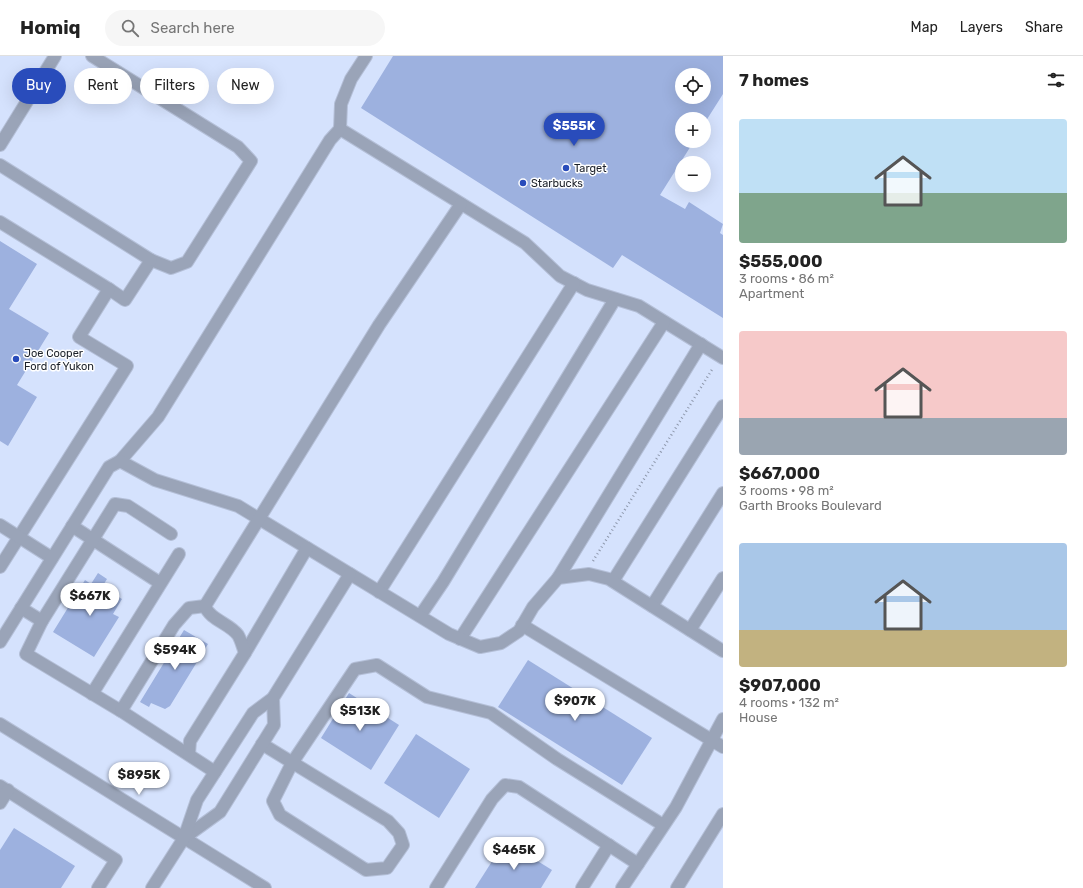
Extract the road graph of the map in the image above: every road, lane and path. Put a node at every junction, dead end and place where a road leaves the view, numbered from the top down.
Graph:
1 (55, 56) edge
2 (92, 56) edge
3 (366, 56) edge
4 (340, 129) junction
5 (0, 145) edge
6 (0, 165) edge
7 (461, 204) junction
8 (0, 222) edge
9 (151, 260) junction
10 (574, 283) junction
11 (109, 288) junction
12 (615, 299) junction
13 (664, 322) junction
14 (701, 344) junction
15 (722, 358) edge
16 (723, 406) edge
17 (120, 461) junction
18 (723, 493) edge
19 (260, 519) junction
20 (0, 525) edge
21 (72, 526) junction
22 (171, 534) dead end
23 (18, 537) junction
24 (93, 540) junction
25 (307, 548) junction
26 (180, 554) dead end
27 (52, 558) junction
28 (0, 567) edge
29 (350, 574) junction
30 (591, 574) junction
31 (558, 578) junction
32 (723, 578) edge
33 (613, 581) junction
34 (160, 583) junction
35 (379, 592) junction
36 (205, 606) junction
37 (652, 606) junction
38 (21, 608) junction
39 (420, 616) junction
40 (42, 621) junction
41 (522, 625) junction
42 (690, 630) junction
43 (460, 639) junction
44 (0, 642) edge
45 (723, 651) edge
46 (245, 653) junction
47 (92, 694) junction
48 (274, 698) junction
49 (121, 711) junction
50 (723, 719) edge
51 (0, 724) edge
52 (711, 739) junction
53 (262, 744) junction
54 (723, 747) edge
55 (188, 754) junction
56 (292, 763) junction
57 (215, 772) junction
58 (4, 788) edge
59 (0, 803) edge
60 (723, 814) edge
61 (663, 825) junction
62 (184, 838) junction
63 (609, 845) junction
64 (638, 864) junction
65 (98, 888) edge
66 (152, 888) edge
67 (265, 888) edge
68 (436, 888) edge
69 (582, 888) edge
70 (622, 888) edge
71 (678, 888) edge

1 - 5 street
2 - 9 street
3 - 4 street
4 - 7 street
4 - 17 street
6 - 9 street
7 - 10 street
7 - 19 street
8 - 11 street
9 - 11 street
10 - 12 street
10 - 35 street
11 - 23 street
12 - 13 street
12 - 39 street
13 - 14 street
13 - 43 street
14 - 15 street
14 - 31 street
15 - 30 path
16 - 33 street
17 - 19 street
17 - 21 street
18 - 37 street
19 - 25 street
19 - 36 street
20 - 23 street
21 - 24 street
21 - 27 street
22 - 24 street
23 - 27 street
23 - 28 street
24 - 34 street
24 - 40 street
25 - 29 street
25 - 46 street
26 - 34 street
27 - 38 street
29 - 35 street
29 - 48 street
30 - 31 street
30 - 33 street
31 - 41 street
32 - 42 street
33 - 37 street
34 - 47 street
35 - 39 street
36 - 46 street
36 - 49 street
37 - 42 street
38 - 40 street
38 - 44 street
39 - 43 street
40 - 47 street
41 - 43 street
41 - 52 street
42 - 45 street
46 - 55 street
47 - 49 street
48 - 53 street
48 - 57 street
49 - 55 street
50 - 52 street
51 - 62 street
52 - 54 street
52 - 61 street
53 - 56 street
53 - 62 street
55 - 57 street
56 - 56 street
56 - 61 street
57 - 62 street
58 - 59 street
58 - 65 street
60 - 71 street
61 - 64 street
62 - 66 street
62 - 67 street
63 - 64 street
63 - 68 street
63 - 69 street
64 - 70 street

